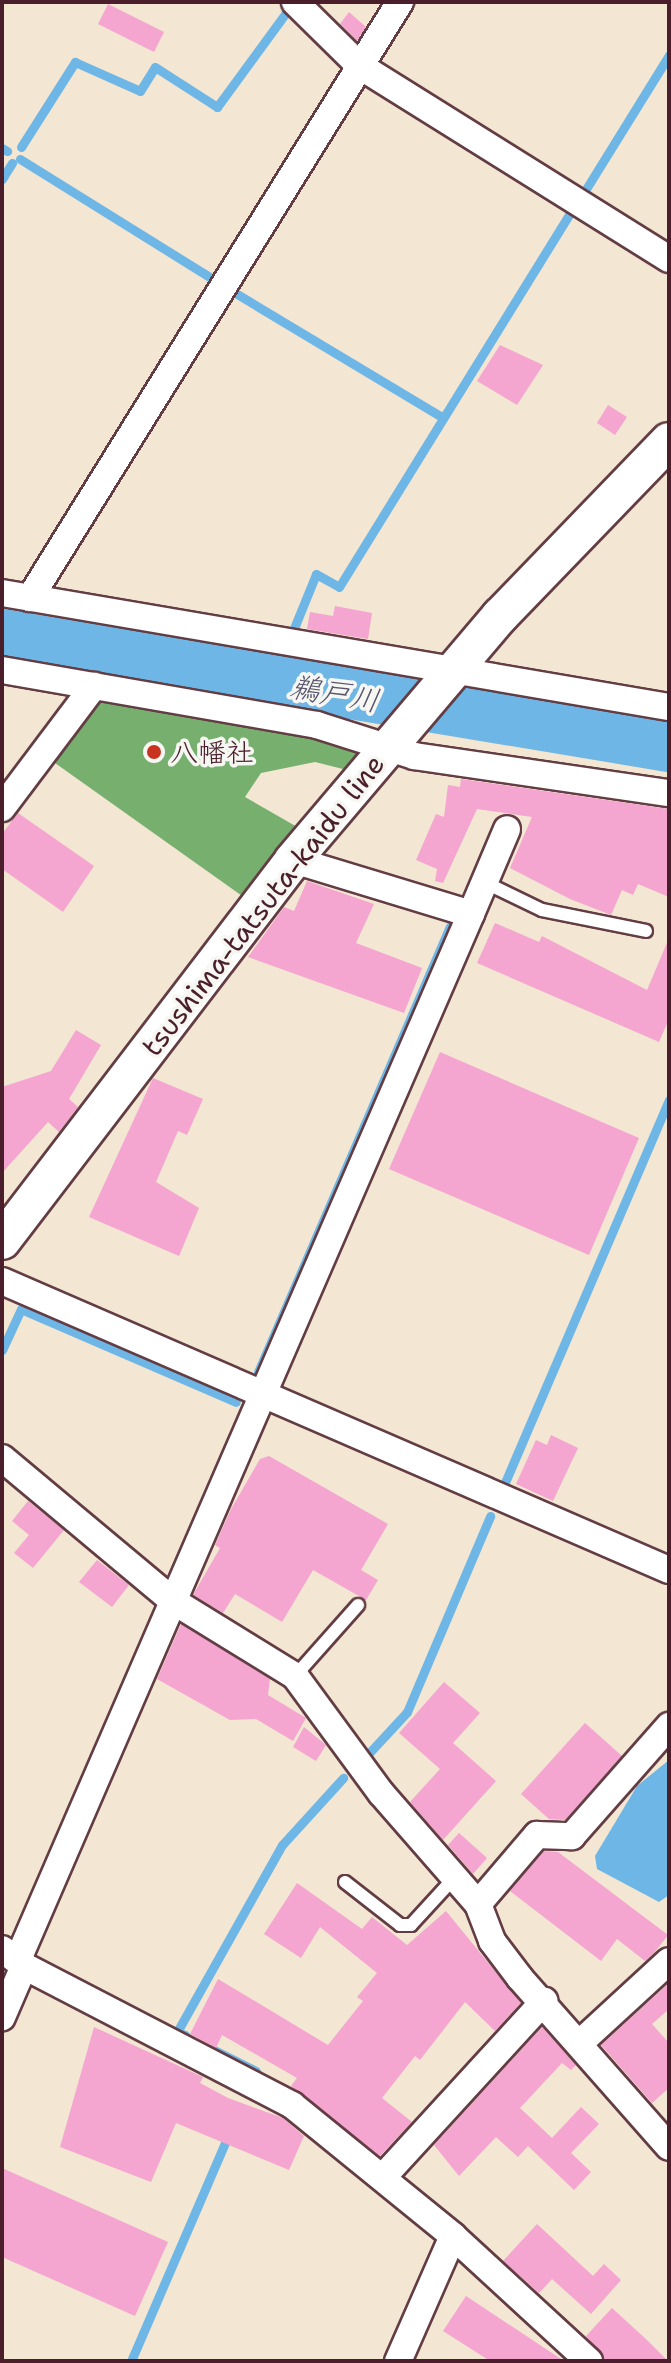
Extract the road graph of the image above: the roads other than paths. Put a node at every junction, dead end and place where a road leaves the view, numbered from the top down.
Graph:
1 (295, 2) edge
2 (400, 2) edge
3 (360, 66) junction
4 (669, 259) edge
5 (669, 441) edge
6 (2, 593) edge
7 (30, 598) junction
8 (2, 670) edge
9 (454, 670) junction
10 (94, 686) junction
11 (669, 707) edge
12 (390, 745) junction
13 (669, 793) edge
14 (2, 808) edge
15 (507, 829) dead end
16 (293, 860) junction
17 (484, 882) junction
18 (471, 914) junction
19 (646, 931) dead end
20 (2, 1241) edge
21 (2, 1281) edge
22 (262, 1395) junction
23 (2, 1458) edge
24 (669, 1570) edge
25 (173, 1601) junction
26 (358, 1605) dead end
27 (295, 1676) junction
28 (669, 1726) edge
29 (455, 1876) junction
30 (345, 1882) dead end
31 (478, 1904) junction
32 (15, 1957) edge
33 (669, 1961) edge
34 (544, 2001) junction
35 (2, 2017) edge
36 (582, 2041) junction
37 (669, 2147) edge
38 (383, 2177) junction
39 (453, 2236) junction
40 (398, 2361) edge
41 (589, 2361) edge

1 - 3 street
2 - 3 street
3 - 4 street
3 - 7 street
5 - 9 main road, tsushima-tatsuta-kaidu line
6 - 7 street
7 - 9 street
8 - 10 street
9 - 11 street
9 - 12 main road, tsushima-tatsuta-kaidu line
10 - 12 street
10 - 14 street
12 - 13 street
12 - 16 main road, tsushima-tatsuta-kaidu line
15 - 17 street
16 - 18 street
16 - 20 main road, tsushima-tatsuta-kaidu line
17 - 18 street
17 - 19 lane
18 - 22 street
21 - 22 street
22 - 24 street
22 - 25 street
23 - 25 street
25 - 27 street
25 - 32 street
26 - 27 lane
27 - 29 street
28 - 31 street
29 - 30 lane
29 - 31 street
31 - 34 street
32 - 35 street
32 - 38 street
33 - 36 street
34 - 36 street
34 - 38 street
36 - 37 street
38 - 39 street
39 - 40 street
39 - 41 street

